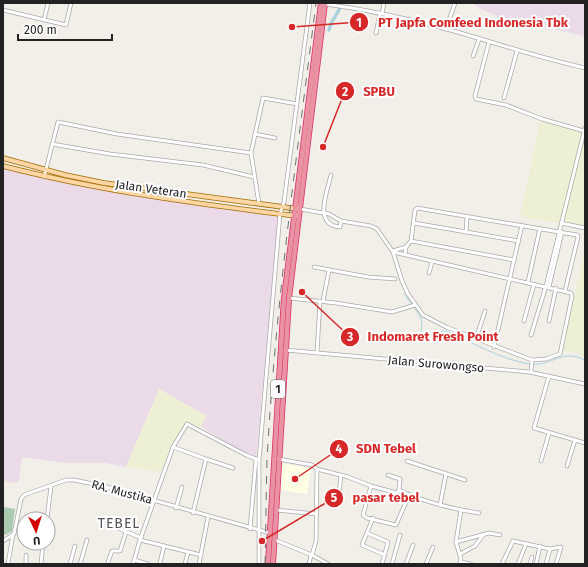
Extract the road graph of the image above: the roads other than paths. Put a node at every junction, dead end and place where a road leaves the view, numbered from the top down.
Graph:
1 (48, 3) edge
2 (71, 3) edge
3 (310, 3) edge
4 (324, 3) edge
5 (384, 3) edge
6 (455, 3) edge
7 (3, 10) edge
8 (381, 14) junction
9 (45, 18) junction
10 (446, 29) junction
11 (376, 33) dead end
12 (479, 39) junction
13 (489, 42) junction
14 (517, 51) junction
15 (473, 56) dead end
16 (585, 68) edge
17 (504, 98) dead end
18 (297, 104) junction
19 (585, 131) edge
20 (255, 134) junction
21 (275, 138) dead end
22 (52, 144) junction
23 (251, 153) junction
24 (3, 158) edge
25 (3, 166) edge
26 (45, 170) junction
27 (331, 175) dead end
28 (44, 177) junction
29 (254, 177) junction
30 (207, 197) junction
31 (259, 204) junction
32 (205, 205) junction
33 (282, 207) junction
34 (298, 209) junction
35 (280, 214) junction
36 (325, 215) junction
37 (297, 216) junction
38 (467, 217) junction
39 (341, 223) junction
40 (414, 223) junction
41 (561, 223) junction
42 (522, 225) junction
43 (540, 228) junction
44 (585, 228) edge
45 (466, 232) junction
46 (561, 232) junction
47 (411, 241) junction
48 (519, 241) junction
49 (406, 247) junction
50 (393, 252) junction
51 (405, 254) junction
52 (514, 260) junction
53 (432, 262) junction
54 (314, 267) dead end
55 (328, 270) junction
56 (429, 273) dead end
57 (395, 279) dead end
58 (510, 279) junction
59 (528, 282) junction
60 (534, 284) junction
61 (548, 286) junction
62 (556, 288) junction
63 (565, 291) junction
64 (289, 298) junction
65 (321, 301) junction
66 (414, 306) junction
67 (485, 311) dead end
68 (524, 321) dead end
69 (549, 321) dead end
70 (530, 335) dead end
71 (476, 339) junction
72 (494, 346) junction
73 (286, 350) junction
74 (318, 353) junction
75 (532, 363) junction
76 (531, 372) junction
77 (549, 376) junction
78 (585, 384) edge
79 (549, 433) junction
80 (575, 440) junction
81 (585, 443) edge
82 (173, 447) junction
83 (277, 458) junction
84 (206, 459) junction
85 (257, 460) junction
86 (407, 461) dead end
87 (541, 461) dead end
88 (567, 466) dead end
89 (233, 468) dead end
90 (316, 469) junction
91 (446, 474) junction
92 (341, 475) junction
93 (388, 475) dead end
94 (465, 480) dead end
95 (51, 486) junction
96 (371, 486) junction
97 (182, 487) dead end
98 (399, 490) junction
99 (409, 495) junction
100 (155, 501) junction
101 (440, 505) junction
102 (338, 506) dead end
103 (176, 508) junction
104 (276, 510) junction
105 (461, 510) junction
106 (48, 511) edge
107 (193, 513) junction
108 (479, 513) dead end
109 (316, 514) junction
110 (208, 517) junction
111 (373, 518) junction
112 (118, 528) dead end
113 (250, 529) junction
114 (126, 532) junction
115 (259, 532) junction
116 (270, 533) junction
117 (367, 533) junction
118 (14, 534) junction
119 (400, 535) dead end
120 (483, 535) junction
121 (500, 535) dead end
122 (140, 539) junction
123 (87, 540) dead end
124 (275, 540) junction
125 (3, 541) edge
126 (456, 542) junction
127 (526, 544) junction
128 (413, 545) dead end
129 (74, 546) dead end
130 (164, 546) junction
131 (540, 546) junction
132 (433, 547) dead end
133 (550, 549) junction
134 (42, 551) edge
135 (188, 552) junction
136 (460, 554) junction
137 (26, 555) dead end
138 (201, 555) junction
139 (312, 555) junction
140 (385, 556) junction
141 (532, 558) dead end
142 (108, 562) dead end
143 (134, 562) edge
144 (392, 562) edge
145 (160, 563) dead end
146 (461, 563) edge
147 (8, 564) edge
148 (26, 564) edge
149 (41, 564) edge
150 (70, 564) edge
151 (80, 564) edge
152 (148, 564) edge
153 (185, 564) edge
154 (199, 564) edge
155 (259, 564) edge
156 (268, 564) edge
157 (273, 564) edge
158 (309, 564) edge
159 (328, 564) edge
160 (382, 564) edge
161 (406, 564) edge
162 (426, 564) edge
163 (471, 564) edge
164 (502, 564) edge
165 (518, 564) edge
166 (530, 564) edge
167 (536, 564) edge
168 (546, 564) edge
169 (556, 564) edge

1 - 9 street
2 - 9 street
3 - 18 street
4 - 8 street
4 - 34 highway, 1
5 - 8 street
6 - 10 street
7 - 9 street
8 - 10 street
8 - 11 street
10 - 12 street
12 - 13 street
12 - 15 street
13 - 14 street
13 - 19 street
14 - 16 street
14 - 17 street
18 - 20 street
18 - 33 street
19 - 41 street
20 - 21 street
20 - 23 street
22 - 23 street
22 - 26 street
22 - 29 street
23 - 29 street
24 - 26 main road, Jalan Veteran
25 - 28 main road, Jalan Veteran
26 - 28 street
26 - 30 main road, Jalan Veteran
27 - 36 street
28 - 32 main road, Jalan Veteran
29 - 31 street
30 - 31 main road, Jalan Veteran
30 - 32 main road
31 - 33 main road, Jalan Veteran
32 - 35 main road, Jalan Veteran
33 - 34 main road, Jalan Veteran
33 - 35 street
34 - 36 street
34 - 37 highway, 1
35 - 37 main road, Jalan Veteran
35 - 85 street
36 - 39 street
36 - 39 street
37 - 64 highway, 1
37 - 83 highway, 1
38 - 40 street
38 - 42 street
38 - 45 street
39 - 50 street
40 - 45 street
40 - 47 street
41 - 44 street
41 - 46 street
42 - 43 street
42 - 48 street
43 - 46 street
43 - 59 street
45 - 48 street
46 - 61 street
46 - 63 street
47 - 49 street
47 - 52 street
48 - 52 street
49 - 50 street
49 - 51 street
50 - 51 street
50 - 66 street
51 - 53 street
52 - 58 street
53 - 56 street
53 - 58 street
54 - 55 street
55 - 57 street
55 - 65 street
58 - 59 street
58 - 72 street
59 - 60 street
60 - 61 street
60 - 68 street
61 - 62 street
61 - 70 street
62 - 63 street
62 - 69 street
63 - 75 street
64 - 65 street
64 - 73 highway, 1
65 - 66 street
65 - 74 street
66 - 71 street
67 - 71 street
71 - 72 street
72 - 75 street
73 - 74 street, Jalan Surowongso
73 - 83 highway, 1
74 - 76 street, Jalan Surowongso
75 - 76 street
76 - 77 street, Jalan Surowongso
77 - 78 street, Jalan Surowongso
77 - 79 street
79 - 80 street
79 - 87 street
80 - 81 street
80 - 88 street
82 - 84 street
82 - 85 street
82 - 100 street
83 - 90 street
83 - 104 highway, 1
83 - 116 highway, 1
84 - 89 street
84 - 107 street
85 - 113 street
85 - 115 street
86 - 91 street
90 - 92 street
90 - 109 street
91 - 94 street
91 - 101 street
92 - 96 street
92 - 102 street
93 - 98 street
95 - 100 street, RA. Mustika
95 - 106 street
95 - 118 street, RA. Mustika
96 - 98 street
96 - 111 street
97 - 103 street
98 - 99 street
99 - 101 street
99 - 111 street
100 - 103 street, RA. Mustika
100 - 122 street
101 - 105 street
103 - 107 street, RA. Mustika
104 - 109 street
104 - 124 highway, 1
105 - 108 street
105 - 126 street
107 - 110 street, RA. Mustika
109 - 139 street
110 - 113 street, RA. Mustika
110 - 138 street
111 - 117 street
112 - 114 street
113 - 115 street, RA. Mustika
114 - 122 street
114 - 142 street
115 - 116 street, RA. Mustika
115 - 155 street
116 - 156 highway, 1
117 - 140 street
117 - 140 street
118 - 125 street
118 - 147 street
119 - 144 street
120 - 121 street
120 - 126 street
120 - 136 street
122 - 130 street
122 - 143 street
123 - 151 street
124 - 139 street
124 - 157 highway, 1
126 - 136 street
127 - 131 street
127 - 164 street
127 - 165 street
128 - 161 street
129 - 150 street
130 - 135 street
130 - 145 street
131 - 133 street
131 - 167 street
132 - 162 street
133 - 168 street
133 - 169 street
134 - 149 street
135 - 138 street
135 - 153 street
136 - 146 street
137 - 148 street
138 - 154 street
139 - 158 street
139 - 159 street
140 - 144 street
140 - 160 street
141 - 166 street
143 - 152 street
146 - 163 street

